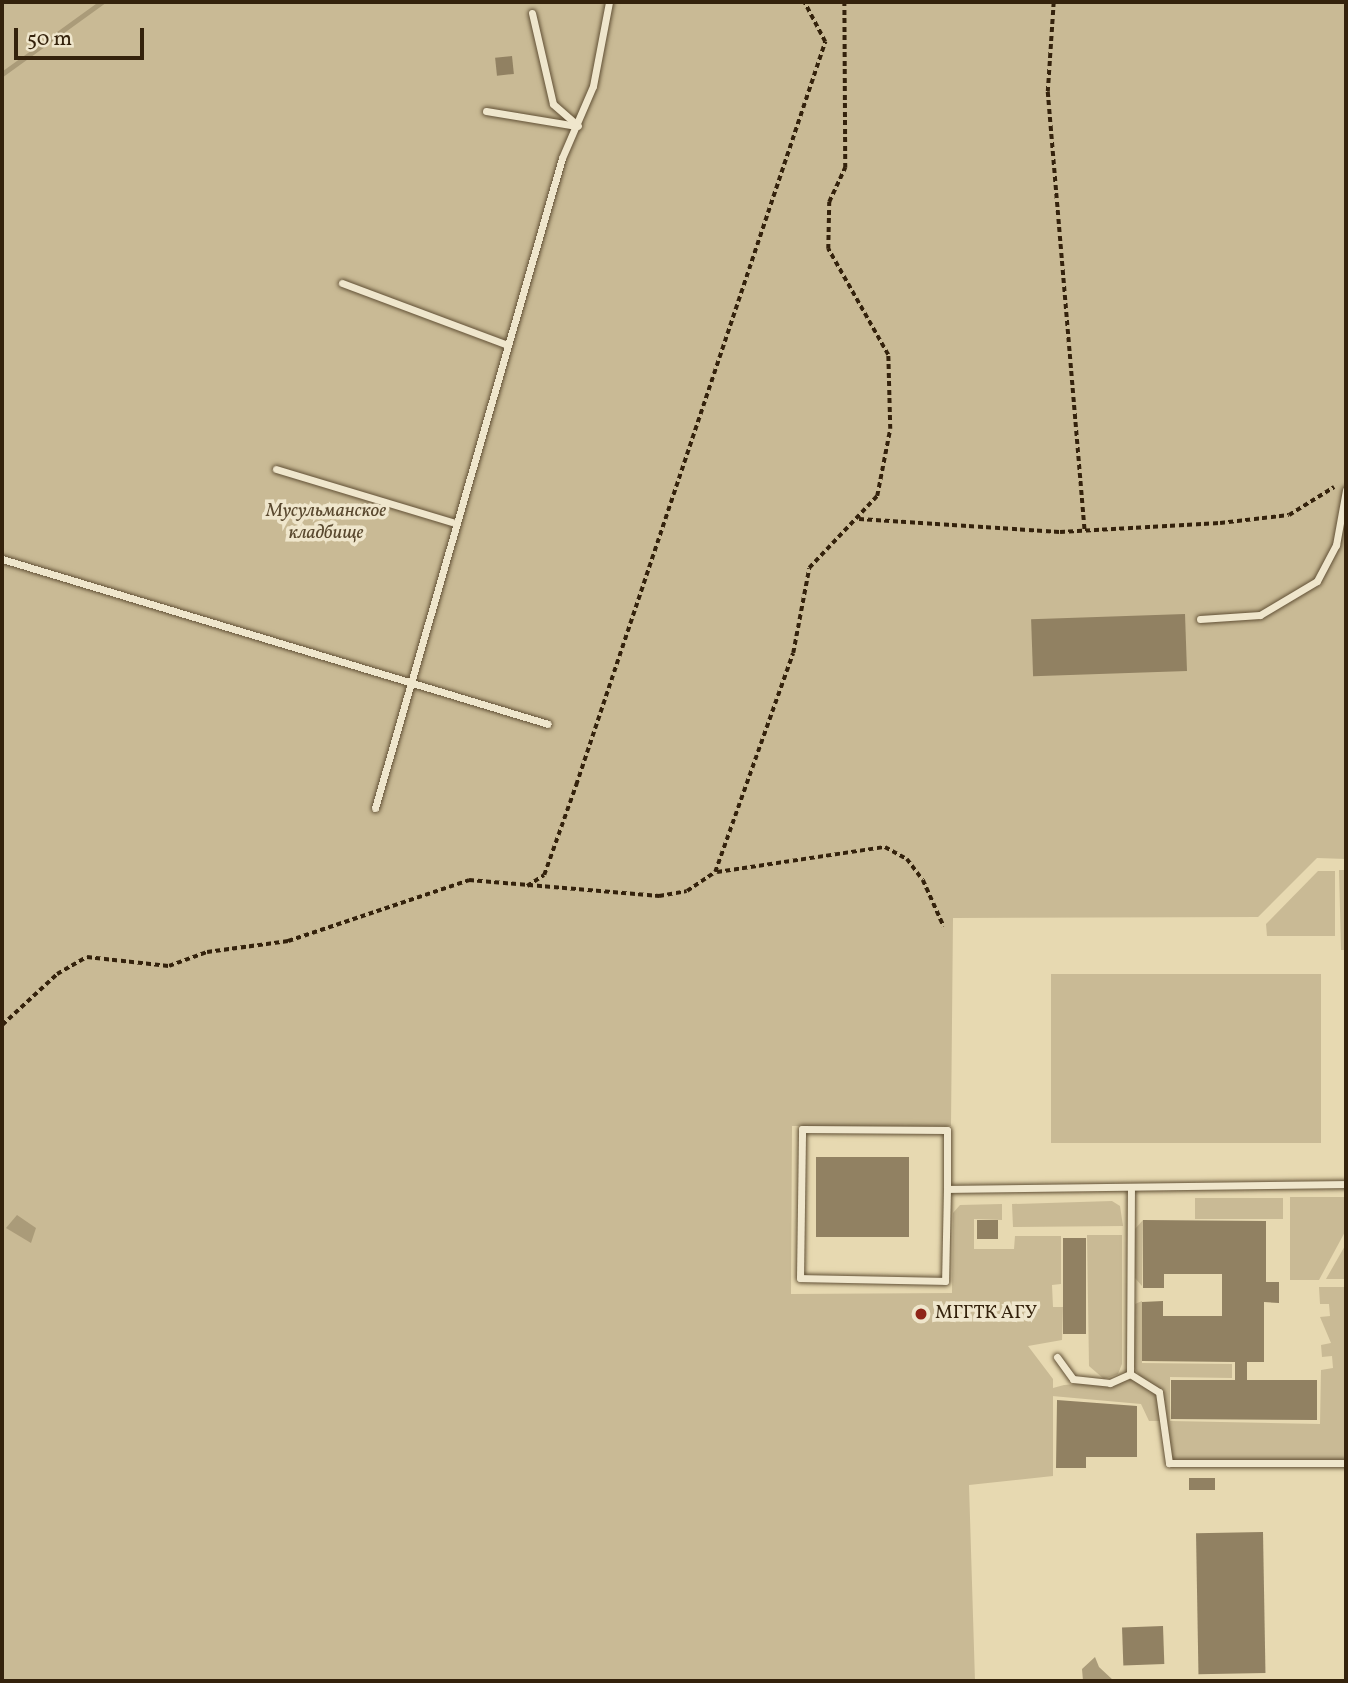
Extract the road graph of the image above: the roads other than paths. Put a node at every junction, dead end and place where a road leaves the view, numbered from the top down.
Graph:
1 (609, 2) edge
2 (533, 13) dead end
3 (486, 111) dead end
4 (578, 126) junction
5 (342, 283) dead end
6 (508, 345) junction
7 (276, 469) dead end
8 (1346, 490) edge
9 (452, 522) junction
10 (2, 559) edge
11 (1200, 619) dead end
12 (410, 682) junction
13 (548, 723) dead end
14 (375, 808) dead end
15 (1346, 1184) edge
16 (947, 1189) junction
17 (1131, 1190) junction
18 (1057, 1357) dead end
19 (1130, 1374) junction
20 (1346, 1463) edge

1 - 4 lane
2 - 4 lane
3 - 4 lane
4 - 6 lane
5 - 6 lane
6 - 9 lane
7 - 9 lane
8 - 11 lane
9 - 12 lane
10 - 12 lane
12 - 13 lane
12 - 14 lane
15 - 17 lane
16 - 16 lane
16 - 17 lane
17 - 19 lane
18 - 19 lane
19 - 20 lane

